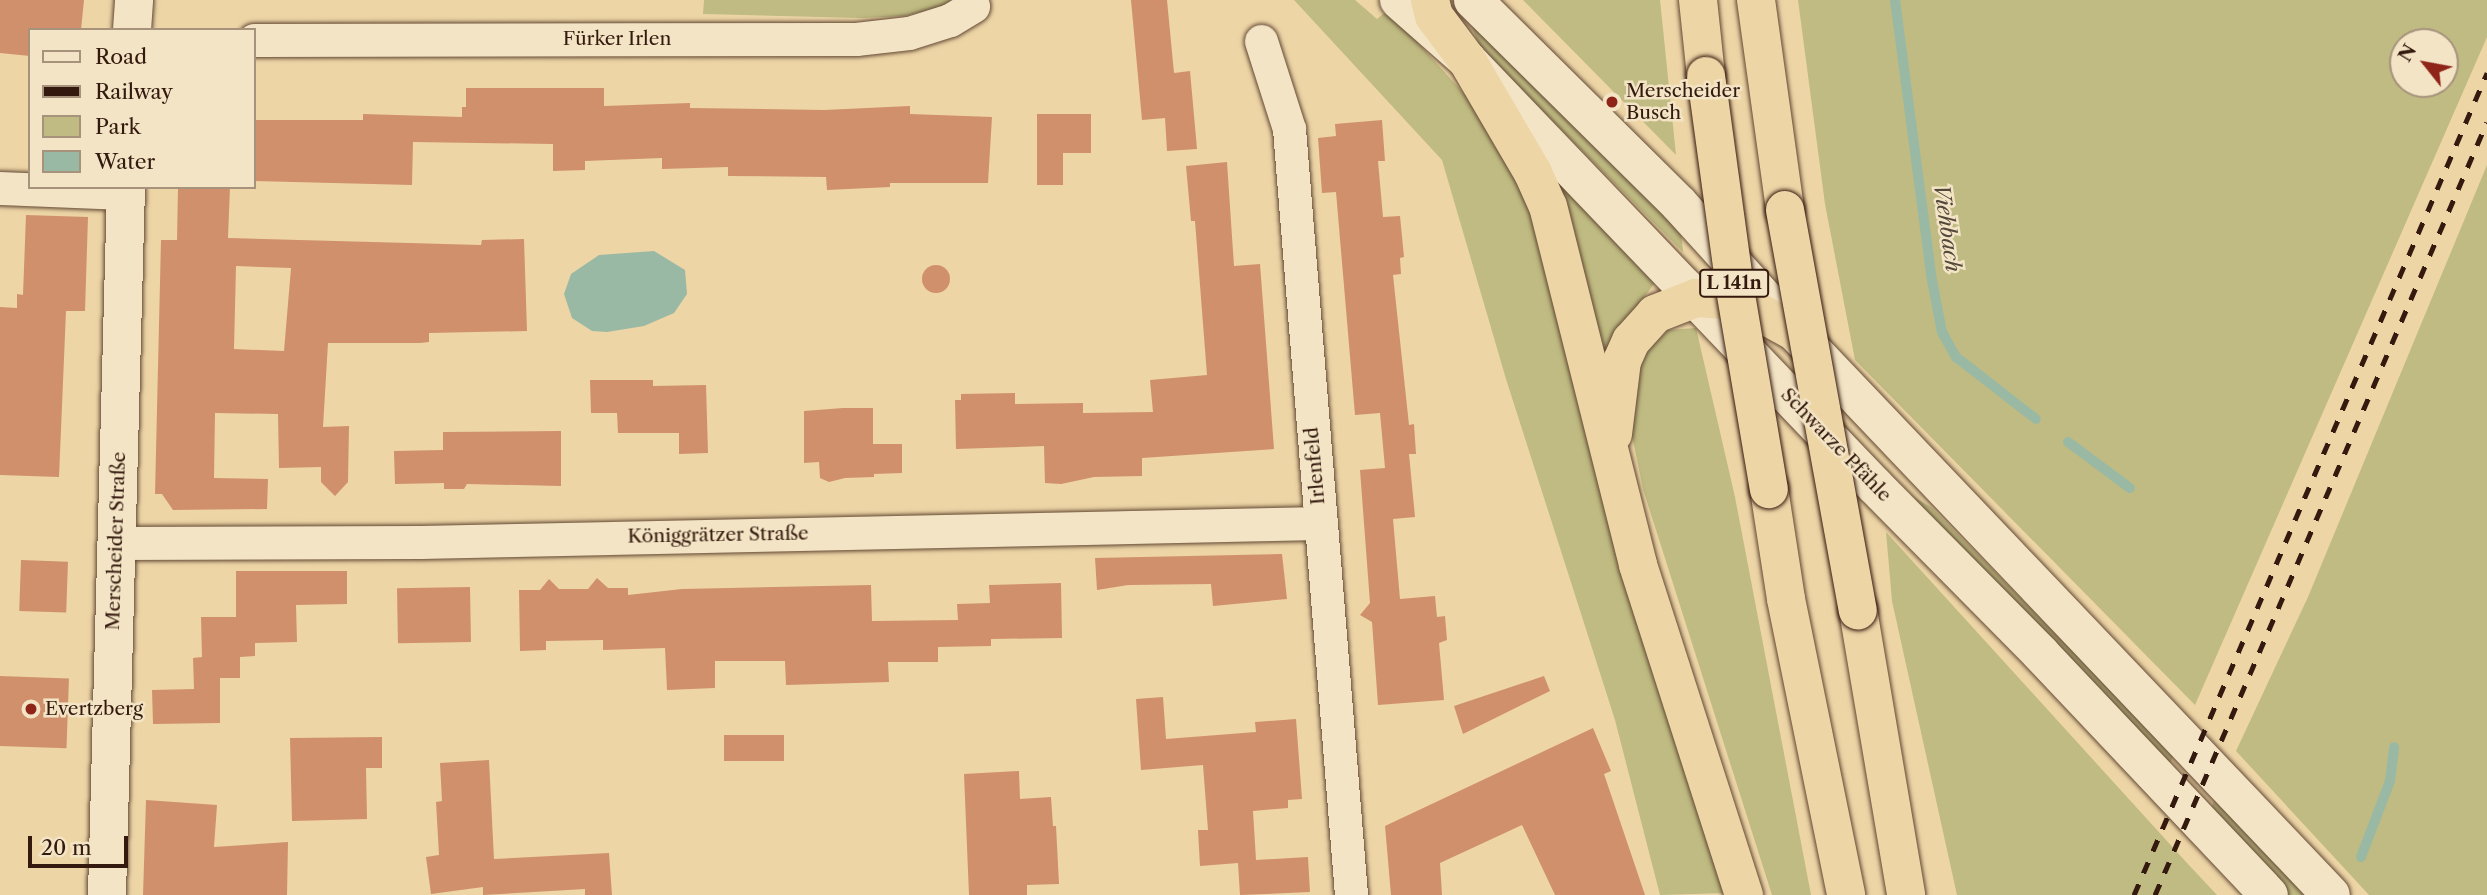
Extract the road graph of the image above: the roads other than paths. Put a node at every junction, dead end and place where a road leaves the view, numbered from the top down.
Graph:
1 (134, 0) edge
2 (1399, 0) edge
3 (1430, 0) edge
4 (1474, 0) edge
5 (1698, 0) edge
6 (1756, 0) edge
7 (973, 6) dead end
8 (132, 28) edge
9 (256, 40) edge
10 (1261, 41) dead end
11 (1467, 60) junction
12 (0, 188) edge
13 (28, 188) edge
14 (63, 189) edge
15 (126, 190) edge
16 (1696, 298) junction
17 (1795, 332) junction
18 (1611, 464) junction
19 (1320, 523) junction
20 (117, 543) junction
21 (107, 895) edge
22 (1351, 895) edge
23 (1744, 895) edge
24 (1846, 895) edge
25 (1906, 895) edge
26 (2269, 895) edge
27 (2331, 895) edge

1 - 8 main road
2 - 11 main road, Schwarze Pfähle
3 - 11 highway
4 - 17 main road
5 - 24 highway, L 141n, bridge
6 - 25 highway, L 141n, bridge
7 - 9 street, Fürker Irlen
10 - 19 street, Irlenfeld
11 - 16 main road, Schwarze Pfähle
11 - 18 highway
12 - 13 street
14 - 15 street
15 - 20 main road, Merscheider Straße
16 - 17 highway
16 - 18 highway
16 - 26 main road, Schwarze Pfähle
17 - 27 main road
18 - 23 highway
19 - 20 street, Königgrätzer Straße
19 - 22 street, Irlenfeld
20 - 21 main road, Merscheider Straße

